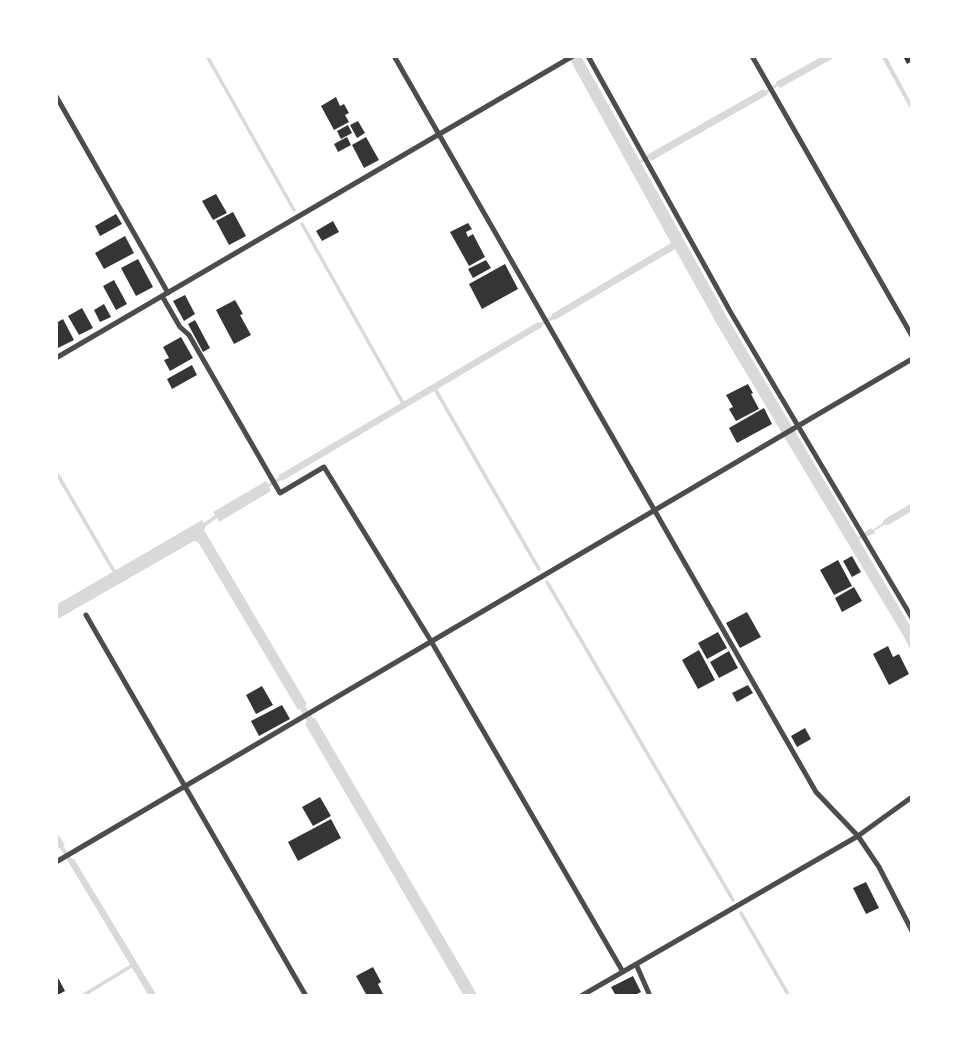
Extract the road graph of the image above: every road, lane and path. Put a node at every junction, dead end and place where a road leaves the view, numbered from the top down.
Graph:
1 (394, 56) edge
2 (573, 56) edge
3 (588, 56) edge
4 (751, 56) edge
5 (56, 96) edge
6 (439, 135) junction
7 (165, 294) junction
8 (912, 336) edge
9 (56, 358) edge
10 (912, 359) edge
11 (796, 427) junction
12 (654, 509) junction
13 (86, 615) dead end
14 (912, 618) edge
15 (431, 641) junction
16 (184, 786) junction
17 (912, 796) edge
18 (858, 836) junction
19 (56, 862) edge
20 (912, 931) edge
21 (636, 964) junction
22 (623, 972) junction
23 (306, 996) edge
24 (581, 996) edge
25 (650, 996) edge

1 - 6 street
2 - 6 street
3 - 11 street
4 - 8 street
5 - 7 street
6 - 7 street
6 - 12 street
7 - 9 street
7 - 15 street
10 - 11 street
11 - 12 street
11 - 14 street
12 - 15 street
12 - 18 street
13 - 16 street
15 - 16 street
15 - 22 street
16 - 19 street
16 - 23 street
17 - 18 street
18 - 20 street
18 - 21 street
21 - 22 street
21 - 25 street
22 - 24 street

